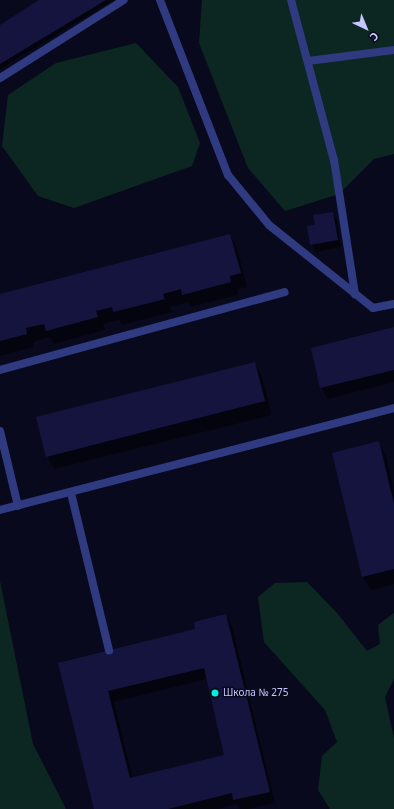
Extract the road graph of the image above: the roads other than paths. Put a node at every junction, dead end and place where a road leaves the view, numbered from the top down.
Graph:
1 (124, 0) edge
2 (160, 0) edge
3 (291, 0) edge
4 (394, 50) edge
5 (308, 61) junction
6 (0, 78) edge
7 (285, 292) dead end
8 (355, 294) junction
9 (394, 304) edge
10 (0, 370) edge
11 (394, 408) edge
12 (0, 431) edge
13 (71, 493) junction
14 (18, 506) junction
15 (0, 510) edge
16 (109, 650) dead end

1 - 6 lane
2 - 8 lane
3 - 5 lane
4 - 5 lane
5 - 8 lane
7 - 10 lane
8 - 9 lane
11 - 13 lane
12 - 14 lane
13 - 14 lane
13 - 16 lane
14 - 15 lane

